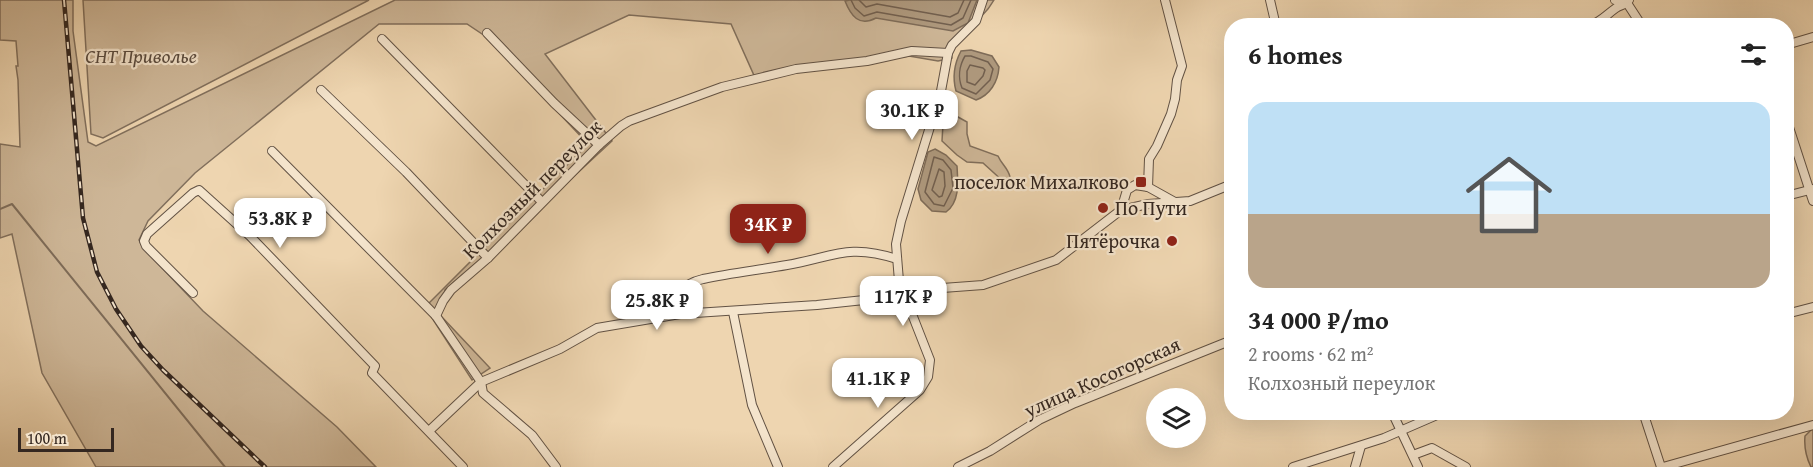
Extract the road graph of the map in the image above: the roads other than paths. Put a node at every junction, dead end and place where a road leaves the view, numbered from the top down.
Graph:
1 (983, 0) edge
2 (1165, 0) edge
3 (1270, 0) edge
4 (1615, 0) edge
5 (1628, 2) edge
6 (1274, 18) edge
7 (1604, 18) edge
8 (1637, 18) edge
9 (487, 33) dead end
10 (1813, 37) edge
11 (382, 39) dead end
12 (1794, 43) edge
13 (948, 53) junction
14 (321, 90) dead end
15 (1794, 141) edge
16 (599, 145) junction
17 (272, 151) dead end
18 (1149, 185) junction
19 (1224, 187) edge
20 (1811, 189) edge
21 (1794, 194) edge
22 (1813, 201) edge
23 (542, 202) junction
24 (1176, 203) junction
25 (1121, 210) junction
26 (488, 258) junction
27 (897, 259) junction
28 (902, 291) junction
29 (193, 293) dead end
30 (1813, 307) edge
31 (733, 312) junction
32 (1794, 313) edge
33 (680, 314) junction
34 (436, 316) junction
35 (1224, 343) edge
36 (481, 382) junction
37 (1396, 420) edge
38 (1426, 420) edge
39 (1645, 420) edge
40 (1813, 425) edge
41 (429, 431) junction
42 (1401, 431) junction
43 (1361, 446) junction
44 (1413, 455) junction
45 (463, 467) edge
46 (556, 467) edge
47 (778, 467) edge
48 (832, 467) edge
49 (957, 467) edge
50 (1293, 467) edge
51 (1355, 467) edge
52 (1418, 467) edge
53 (1466, 467) edge
54 (1662, 467) edge

1 - 13 street
2 - 18 street
3 - 6 street
4 - 5 street
5 - 7 street
5 - 8 street
9 - 16 street
10 - 12 street
11 - 23 street
13 - 16 street, Колхозный переулок
13 - 27 street
14 - 26 street
15 - 20 street
16 - 23 street, Колхозный переулок
17 - 34 street
18 - 24 street
18 - 25 street
19 - 24 street
20 - 21 street
20 - 22 street
23 - 26 street, Колхозный переулок
24 - 25 street
25 - 28 street
26 - 34 street, Колхозный переулок
27 - 28 street
27 - 33 street
28 - 31 street
28 - 48 street
29 - 41 street
30 - 32 street
31 - 33 street
31 - 47 street
33 - 36 street
34 - 36 street
35 - 49 street, улица Косогорская
36 - 41 street
36 - 46 street
37 - 42 street
38 - 42 street
39 - 54 street
40 - 54 street
41 - 45 street
42 - 43 street
42 - 44 street
43 - 50 street
43 - 51 street
44 - 52 street
44 - 53 street

